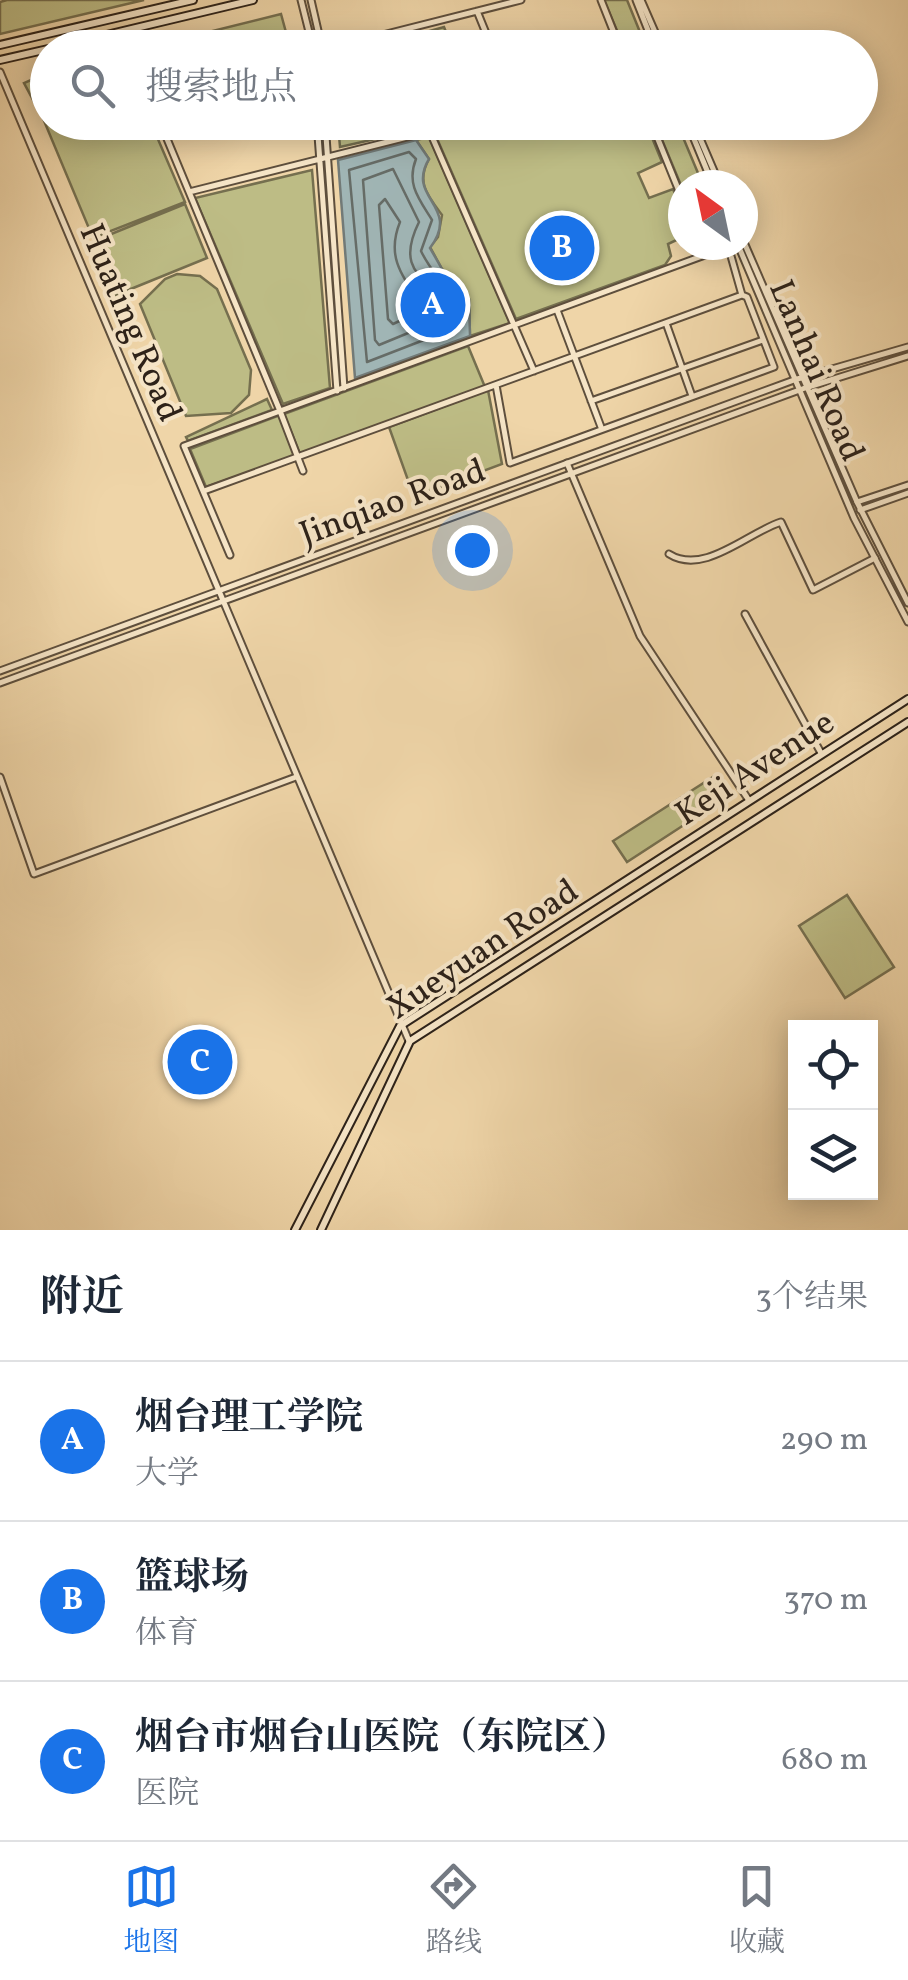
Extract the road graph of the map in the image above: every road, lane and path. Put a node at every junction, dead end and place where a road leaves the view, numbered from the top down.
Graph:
1 (192, 0) edge
2 (253, 0) edge
3 (301, 0) edge
4 (312, 0) edge
5 (521, 0) edge
6 (601, 0) edge
7 (638, 0) edge
8 (477, 11) junction
9 (64, 30) edge
10 (126, 30) edge
11 (308, 30) edge
12 (318, 30) edge
13 (402, 30) edge
14 (485, 30) edge
15 (613, 30) edge
16 (650, 30) edge
17 (30, 38) edge
18 (0, 45) edge
19 (30, 53) edge
20 (0, 60) edge
21 (0, 72) edge
22 (167, 140) edge
23 (319, 140) edge
24 (323, 140) edge
25 (398, 140) edge
26 (433, 140) edge
27 (658, 140) edge
28 (697, 140) edge
29 (322, 159) junction
30 (670, 170) edge
31 (710, 170) edge
32 (188, 192) junction
33 (692, 260) edge
34 (731, 260) edge
35 (748, 260) edge
36 (742, 296) junction
37 (558, 310) junction
38 (666, 323) junction
39 (514, 326) junction
40 (764, 340) junction
41 (908, 346) edge
42 (575, 356) junction
43 (908, 356) edge
44 (534, 372) junction
45 (798, 379) junction
46 (496, 385) junction
47 (340, 389) junction
48 (802, 389) junction
49 (692, 396) junction
50 (591, 401) junction
51 (280, 412) junction
52 (601, 428) junction
53 (567, 463) junction
54 (304, 471) dead end
55 (571, 473) junction
56 (908, 485) edge
57 (204, 491) junction
58 (908, 493) edge
59 (858, 506) junction
60 (669, 554) dead end
61 (230, 555) dead end
62 (875, 558) junction
63 (218, 590) junction
64 (224, 603) junction
65 (908, 603) edge
66 (745, 614) dead end
67 (908, 622) edge
68 (0, 671) edge
69 (0, 682) edge
70 (908, 699) edge
71 (908, 722) edge
72 (821, 753) junction
73 (0, 776) edge
74 (296, 777) junction
75 (748, 799) junction
76 (628, 880) junction
77 (638, 894) junction
78 (400, 1026) junction
79 (410, 1042) junction
80 (325, 1229) edge
81 (295, 1230) edge

1 - 9 main road
2 - 10 main road
3 - 11 street
4 - 12 street
5 - 8 street
6 - 15 street
7 - 16 street
8 - 13 street
8 - 14 street
17 - 18 main road
19 - 20 main road
21 - 63 street, Huating Road
22 - 32 street
23 - 29 street
24 - 29 street
25 - 29 street
26 - 39 street
27 - 30 street
28 - 31 street
29 - 32 street
29 - 47 street
32 - 51 street
33 - 37 street
34 - 36 street
35 - 45 street, Lanhai Road
36 - 38 street
36 - 40 street
37 - 39 street
37 - 42 street
38 - 42 street
38 - 49 street
39 - 44 street
39 - 47 street
40 - 49 street
40 - 50 street
41 - 45 street, Jinqiao Road
42 - 44 street
42 - 50 street
43 - 48 street, Jinqiao Road
44 - 46 street
45 - 48 street, Lanhai Road
45 - 53 street, Jinqiao Road
46 - 52 street
46 - 57 street
47 - 51 street
48 - 55 street, Jinqiao Road
48 - 59 street, Lanhai Road
48 - 62 street, Lanhai Road
49 - 52 street
50 - 52 street
51 - 54 street
51 - 57 street
53 - 55 street
53 - 63 street, Jinqiao Road
55 - 64 street, Jinqiao Road
55 - 75 street
56 - 59 street
57 - 61 street
58 - 59 street
59 - 65 street, Lanhai Road
60 - 62 street
62 - 67 street, Lanhai Road
63 - 64 street, Huating Road
63 - 68 street, Jinqiao Road
64 - 69 street, Jinqiao Road
64 - 74 street
66 - 72 street
70 - 72 main road, Keji Avenue
71 - 77 main road, Keji Avenue
72 - 75 main road, Keji Avenue
73 - 74 street
74 - 78 street
75 - 76 main road, Keji Avenue
76 - 77 main road
76 - 78 main road, Xueyuan Road
77 - 79 main road, Xueyuan Road
78 - 79 street
78 - 81 main road, Xueyuan Road
79 - 80 main road, Xueyuan Road

